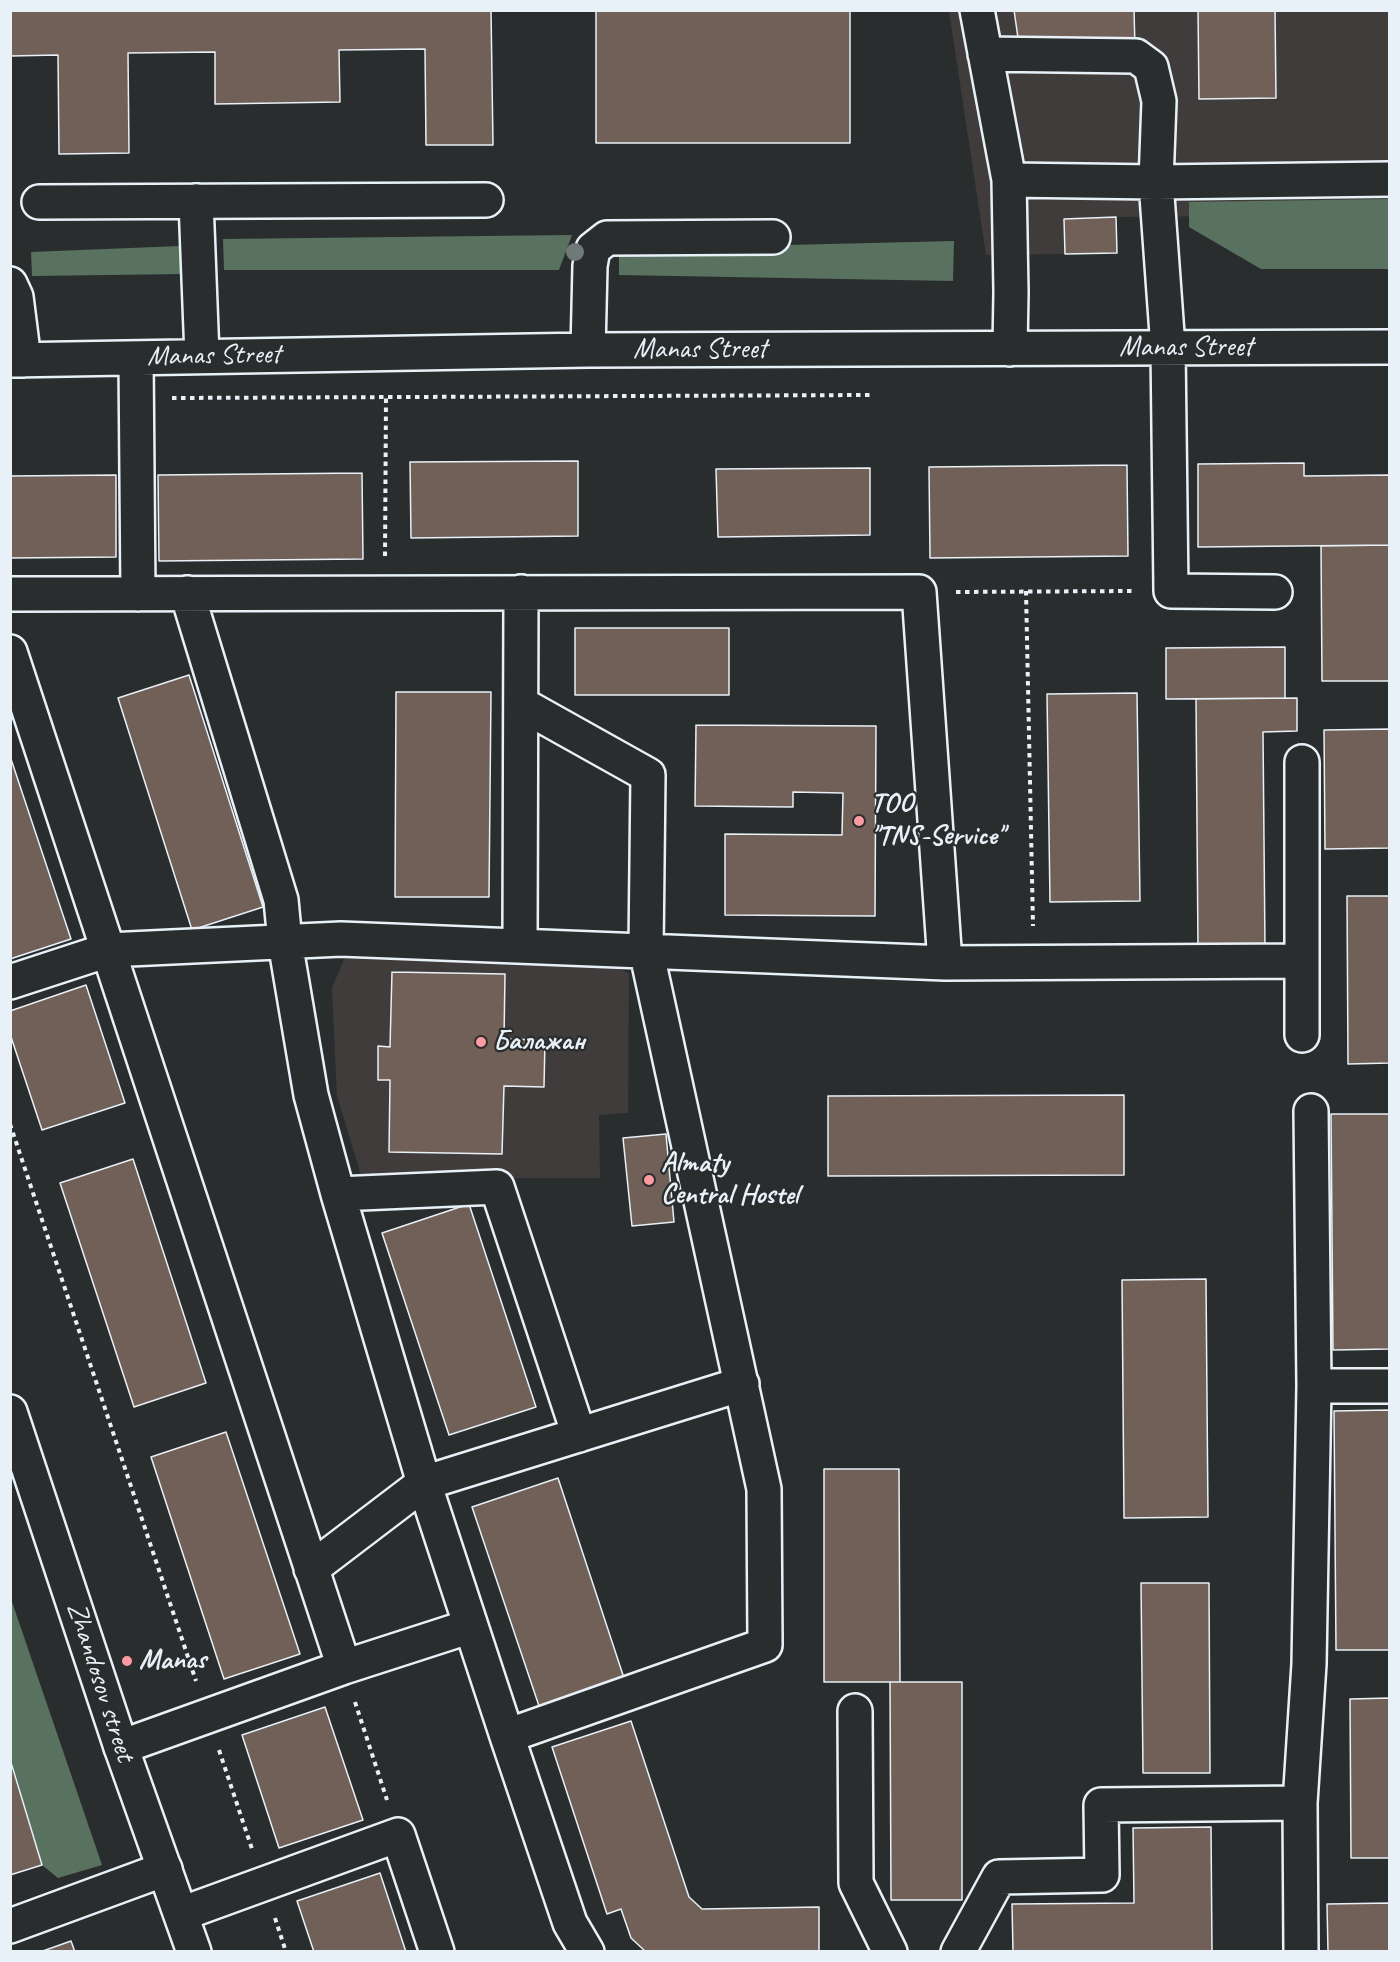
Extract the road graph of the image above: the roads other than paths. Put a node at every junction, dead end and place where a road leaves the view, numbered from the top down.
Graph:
1 (977, 10) edge
2 (985, 54) junction
3 (1389, 178) edge
4 (1009, 180) junction
5 (1156, 182) junction
6 (486, 200) dead end
7 (196, 201) junction
8 (39, 202) dead end
9 (772, 237) dead end
10 (10, 284) edge
11 (1389, 347) edge
12 (1168, 348) junction
13 (1010, 349) junction
14 (588, 350) junction
15 (201, 356) junction
16 (136, 358) junction
17 (17, 360) edge
18 (521, 592) junction
19 (1275, 592) dead end
20 (187, 593) junction
21 (10, 594) edge
22 (138, 594) junction
23 (10, 652) edge
24 (521, 704) junction
25 (1302, 762) dead end
26 (285, 942) junction
27 (520, 945) junction
28 (108, 950) junction
29 (646, 950) junction
30 (1302, 961) junction
31 (945, 963) junction
32 (10, 982) edge
33 (1302, 1035) dead end
34 (1311, 1111) dead end
35 (338, 1194) junction
36 (742, 1384) junction
37 (1314, 1386) junction
38 (1389, 1386) edge
39 (10, 1412) edge
40 (579, 1435) junction
41 (424, 1483) junction
42 (311, 1569) junction
43 (471, 1626) junction
44 (344, 1667) junction
45 (855, 1711) dead end
46 (507, 1736) junction
47 (121, 1747) junction
48 (1300, 1803) junction
49 (165, 1869) junction
50 (181, 1914) junction
51 (10, 1926) edge
52 (194, 1952) edge
53 (437, 1952) edge
54 (586, 1952) edge
55 (890, 1952) edge
56 (958, 1952) edge
57 (1301, 1952) edge

1 - 2 street
2 - 4 street
2 - 5 street
3 - 5 street
4 - 5 street
4 - 13 street
5 - 12 street
6 - 7 street
7 - 8 street
7 - 15 street
9 - 14 street
10 - 17 street
11 - 12 street, Manas Street
12 - 13 street, Manas Street
12 - 19 street
13 - 14 street, Manas Street
14 - 15 street, Manas Street
15 - 16 street, Manas Street
16 - 17 street, Manas Street
16 - 22 street
18 - 20 street
18 - 24 street
18 - 31 street
20 - 22 street
20 - 26 street
21 - 22 street
23 - 28 street
24 - 27 street
24 - 29 street
25 - 30 street
26 - 27 street
26 - 28 street
26 - 35 street
27 - 29 street
28 - 32 street
28 - 42 street
29 - 31 street
29 - 36 street
30 - 31 street
30 - 33 street
34 - 37 street
35 - 40 street
35 - 41 street
36 - 40 street
36 - 46 street
37 - 38 street
37 - 48 street
39 - 47 street, Zhandosov street
40 - 41 street
41 - 42 street
41 - 43 street
42 - 44 street
43 - 44 street
43 - 46 street
44 - 47 street
45 - 55 street
46 - 54 street
47 - 49 street, Zhandosov street
48 - 56 street
48 - 57 street
49 - 50 street, Zhandosov street
49 - 51 street
50 - 52 street, Zhandosov street
50 - 53 street

